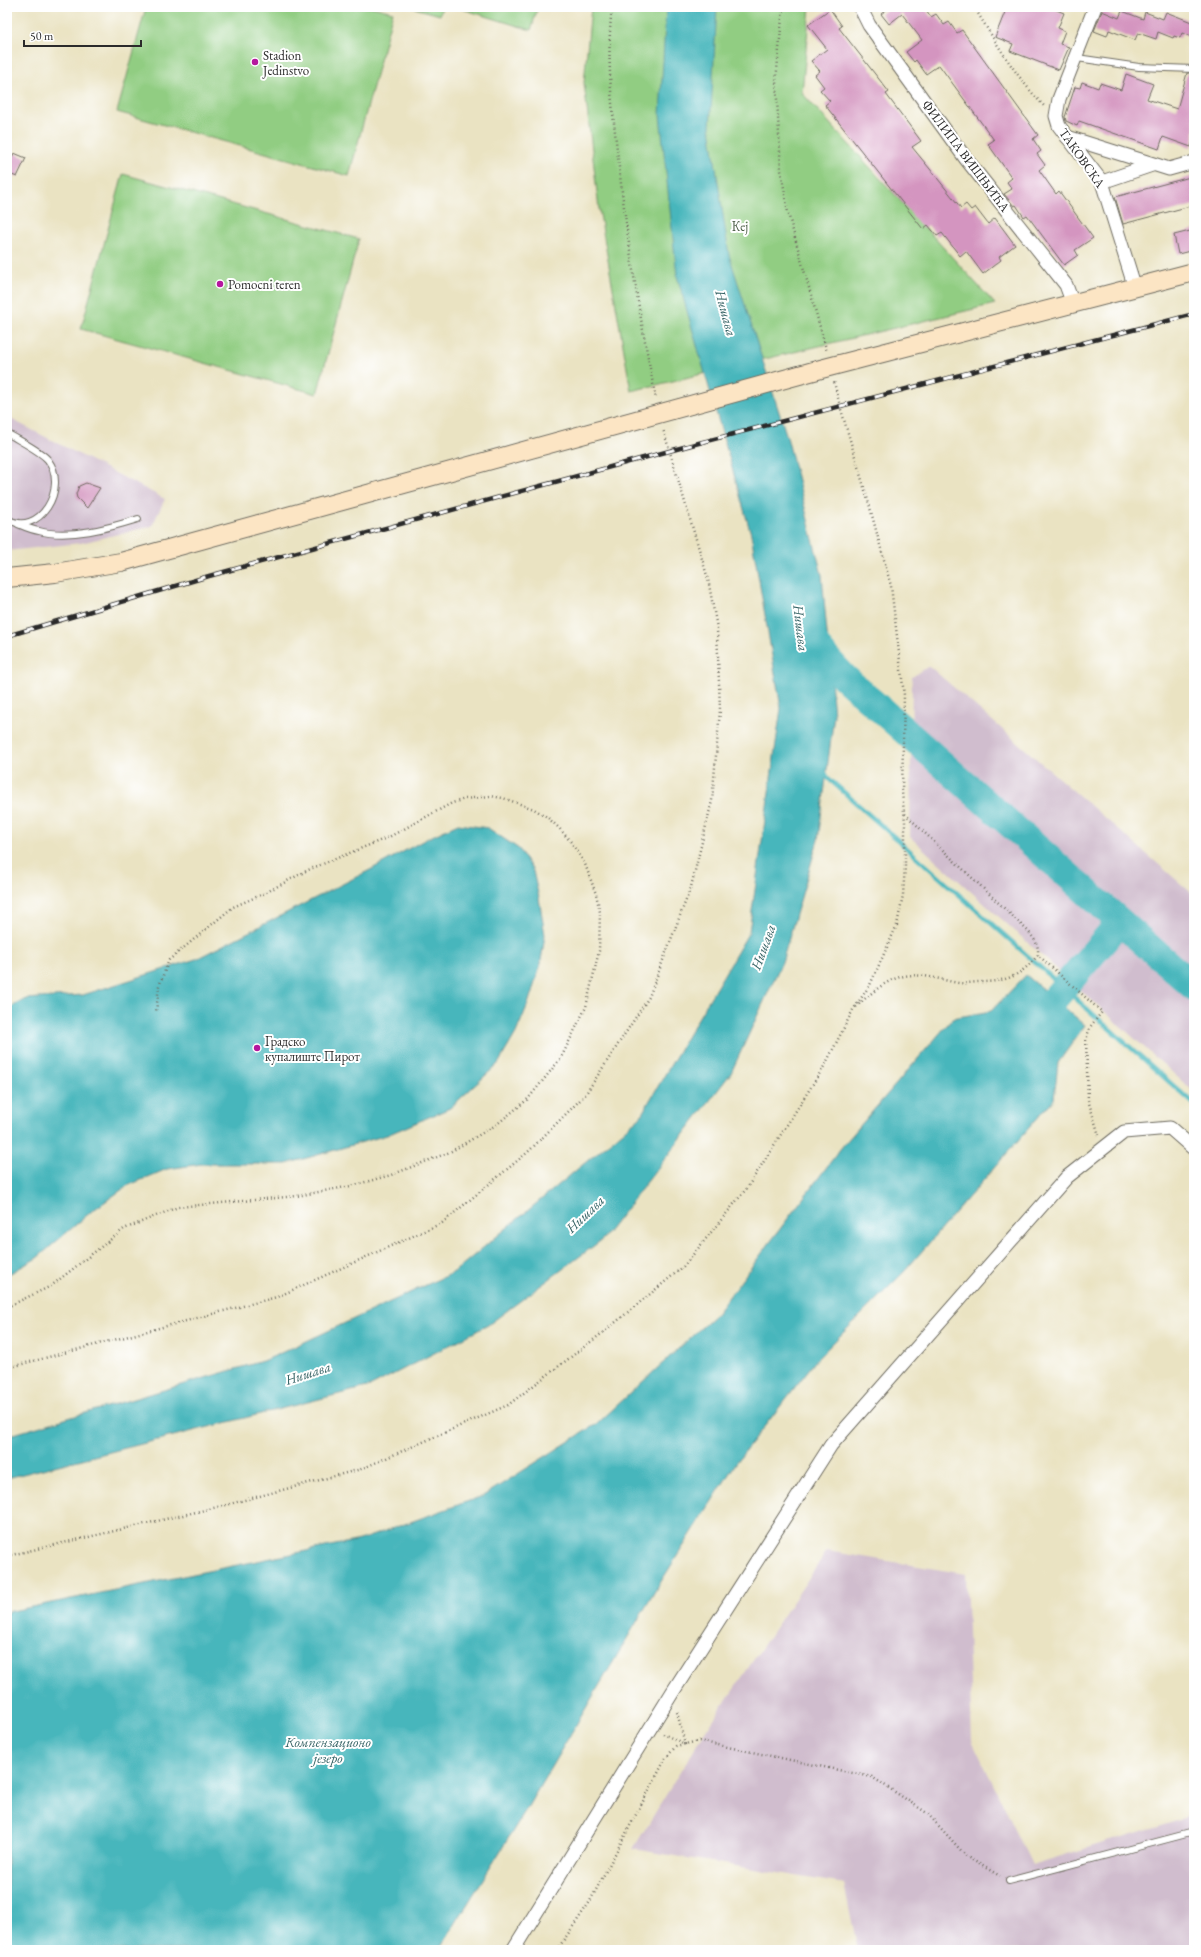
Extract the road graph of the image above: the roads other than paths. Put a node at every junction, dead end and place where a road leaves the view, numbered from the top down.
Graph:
1 (860, 7) edge
2 (1095, 7) edge
3 (1076, 58) junction
4 (1194, 69) edge
5 (1067, 136) junction
6 (1194, 162) edge
7 (1152, 165) junction
8 (1102, 182) junction
9 (1194, 272) edge
10 (1135, 288) junction
11 (1073, 304) junction
12 (7, 433) edge
13 (7, 519) edge
14 (138, 519) dead end
15 (15, 523) junction
16 (7, 578) edge
17 (1194, 1149) edge
18 (1194, 1832) edge
19 (1009, 1881) road end
20 (513, 1950) edge

1 - 11 street, ФИЛИПА ВИШЊИЋА
2 - 3 street, ТАКОВСКА
3 - 4 lane
3 - 5 street, ТАКОВСКА
5 - 7 street
5 - 8 street, ТАКОВСКА
6 - 7 street
7 - 8 street
8 - 10 street, ТАКОВСКА
9 - 10 street
10 - 11 street
11 - 16 street
12 - 15 lane
13 - 15 lane
14 - 15 lane
17 - 20 street
18 - 19 lane

